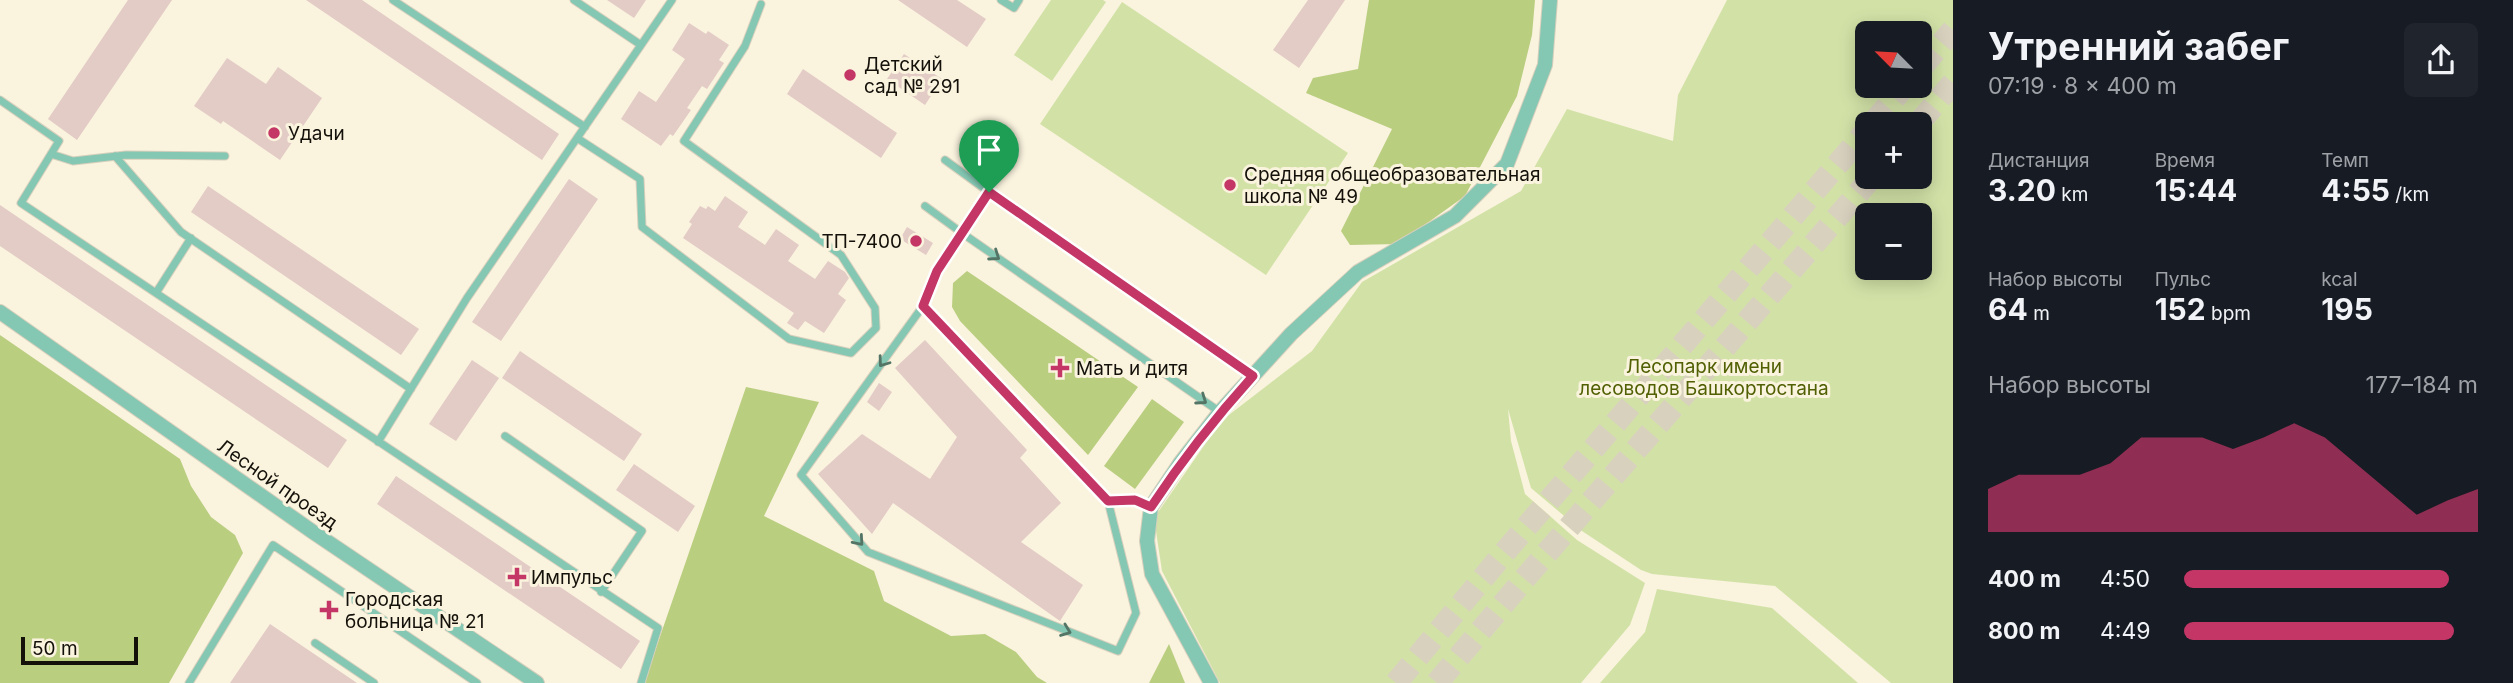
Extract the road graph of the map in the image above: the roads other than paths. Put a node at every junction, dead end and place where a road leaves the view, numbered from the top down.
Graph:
1 (393, 0) edge
2 (573, 0) edge
3 (672, 0) edge
4 (1001, 0) edge
5 (1019, 0) edge
6 (1550, 0) edge
7 (760, 1) edge
8 (641, 45) junction
9 (0, 100) edge
10 (585, 127) junction
11 (578, 138) junction
12 (51, 154) junction
13 (115, 156) junction
14 (225, 156) dead end
15 (945, 160) dead end
16 (989, 192) junction
17 (925, 206) dead end
18 (962, 233) junction
19 (191, 239) junction
20 (156, 293) junction
21 (923, 306) junction
22 (0, 312) edge
23 (1253, 376) junction
24 (411, 389) junction
25 (1220, 412) junction
26 (505, 436) dead end
27 (378, 442) junction
28 (1108, 501) junction
29 (1151, 507) junction
30 (601, 592) junction
31 (315, 643) dead end
32 (189, 683) edge
33 (374, 683) edge
34 (477, 683) edge
35 (537, 683) edge
36 (640, 683) edge
37 (1211, 683) edge

1 - 10 lane
2 - 8 lane
3 - 8 lane
4 - 5 lane
6 - 23 street
7 - 11 lane
8 - 10 lane
9 - 12 lane
10 - 11 lane
11 - 24 lane
12 - 13 lane
12 - 20 lane
13 - 14 lane
13 - 19 lane
15 - 16 lane
16 - 18 lane
16 - 23 lane
17 - 18 lane
18 - 21 lane
18 -> 25 lane
19 - 20 lane
19 - 24 lane
20 - 27 lane
21 - 28 lane
21 -> 28 lane
22 - 35 street, Лесной проезд
23 - 25 street
24 - 27 lane
25 - 29 street
26 - 30 lane
27 - 30 lane
28 - 29 lane
29 - 37 street
30 - 36 lane
31 - 33 lane
32 - 34 lane

